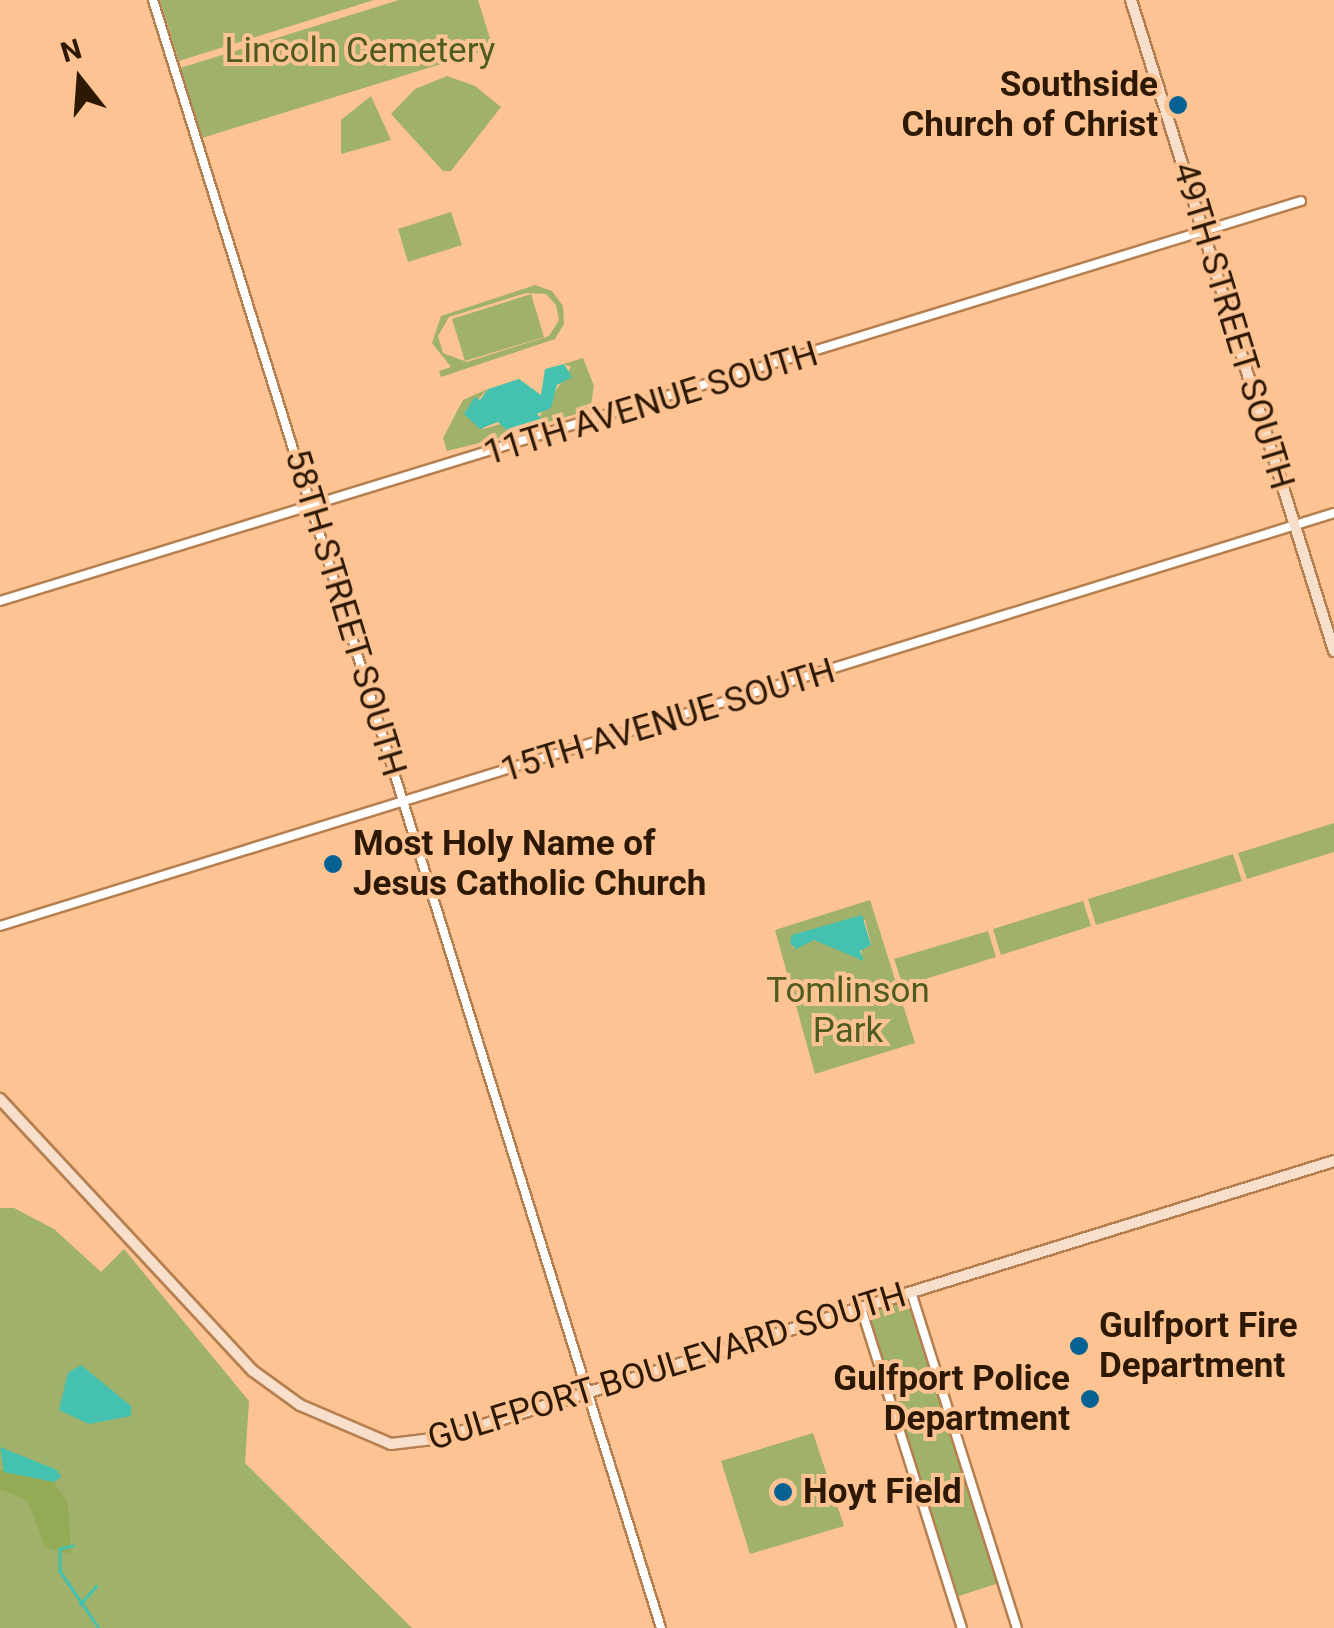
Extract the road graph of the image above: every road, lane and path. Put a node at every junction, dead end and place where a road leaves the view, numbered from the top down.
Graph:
1 (153, 0) edge
2 (1131, 0) edge
3 (1300, 201) dead end
4 (1203, 231) junction
5 (312, 505) junction
6 (1334, 513) edge
7 (1295, 525) junction
8 (0, 601) edge
9 (1334, 651) edge
10 (403, 801) junction
11 (0, 926) edge
12 (0, 1098) edge
13 (1334, 1162) edge
14 (911, 1292) junction
15 (861, 1308) junction
16 (588, 1392) junction
17 (661, 1628) edge
18 (962, 1628) edge
19 (1017, 1628) edge

1 - 5 street, 58TH STREET SOUTH
2 - 4 main road, 49TH STREET SOUTH
3 - 4 street, 11TH AVENUE SOUTH
4 - 5 street, 11TH AVENUE SOUTH
4 - 7 main road, 49TH STREET SOUTH
5 - 8 street, 11TH AVENUE SOUTH
5 - 10 street, 58TH STREET SOUTH
6 - 7 street, 15TH AVENUE SOUTH
7 - 9 main road, 49TH STREET SOUTH
7 - 10 street, 15TH AVENUE SOUTH
10 - 11 street, 15TH AVENUE SOUTH
10 - 16 street, 58TH STREET SOUTH
12 - 16 main road, GULFPORT BOULEVARD SOUTH
13 - 14 main road, GULFPORT BOULEVARD SOUTH
14 - 15 main road, GULFPORT BOULEVARD SOUTH
14 - 19 street
15 - 16 main road, GULFPORT BOULEVARD SOUTH
15 - 18 street
16 - 17 street, 58TH STREET SOUTH

